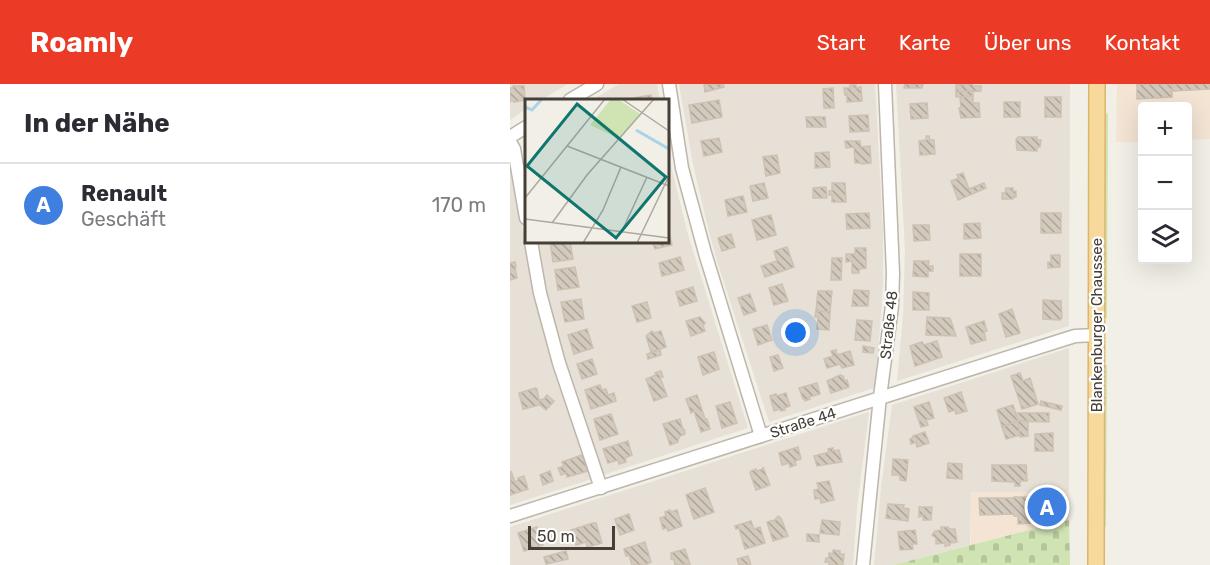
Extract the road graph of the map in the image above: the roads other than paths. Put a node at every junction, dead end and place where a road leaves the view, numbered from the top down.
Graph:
1 (597, 84) edge
2 (669, 84) edge
3 (885, 84) edge
4 (1097, 84) edge
5 (572, 99) edge
6 (525, 128) edge
7 (510, 137) edge
8 (510, 142) edge
9 (525, 212) edge
10 (531, 243) edge
11 (1097, 335) junction
12 (880, 397) junction
13 (761, 436) junction
14 (601, 488) junction
15 (510, 516) edge
16 (863, 565) edge
17 (1096, 565) edge

1 - 5 street
2 - 13 street
3 - 12 street, Straße 48
4 - 11 main road, Blankenburger Chaussee
6 - 7 street
8 - 9 street
10 - 14 street
11 - 12 street, Straße 44
11 - 17 main road, Blankenburger Chaussee
12 - 13 street, Straße 44
12 - 16 street, Straße 48
13 - 14 street, Straße 44
14 - 15 street, Straße 44

